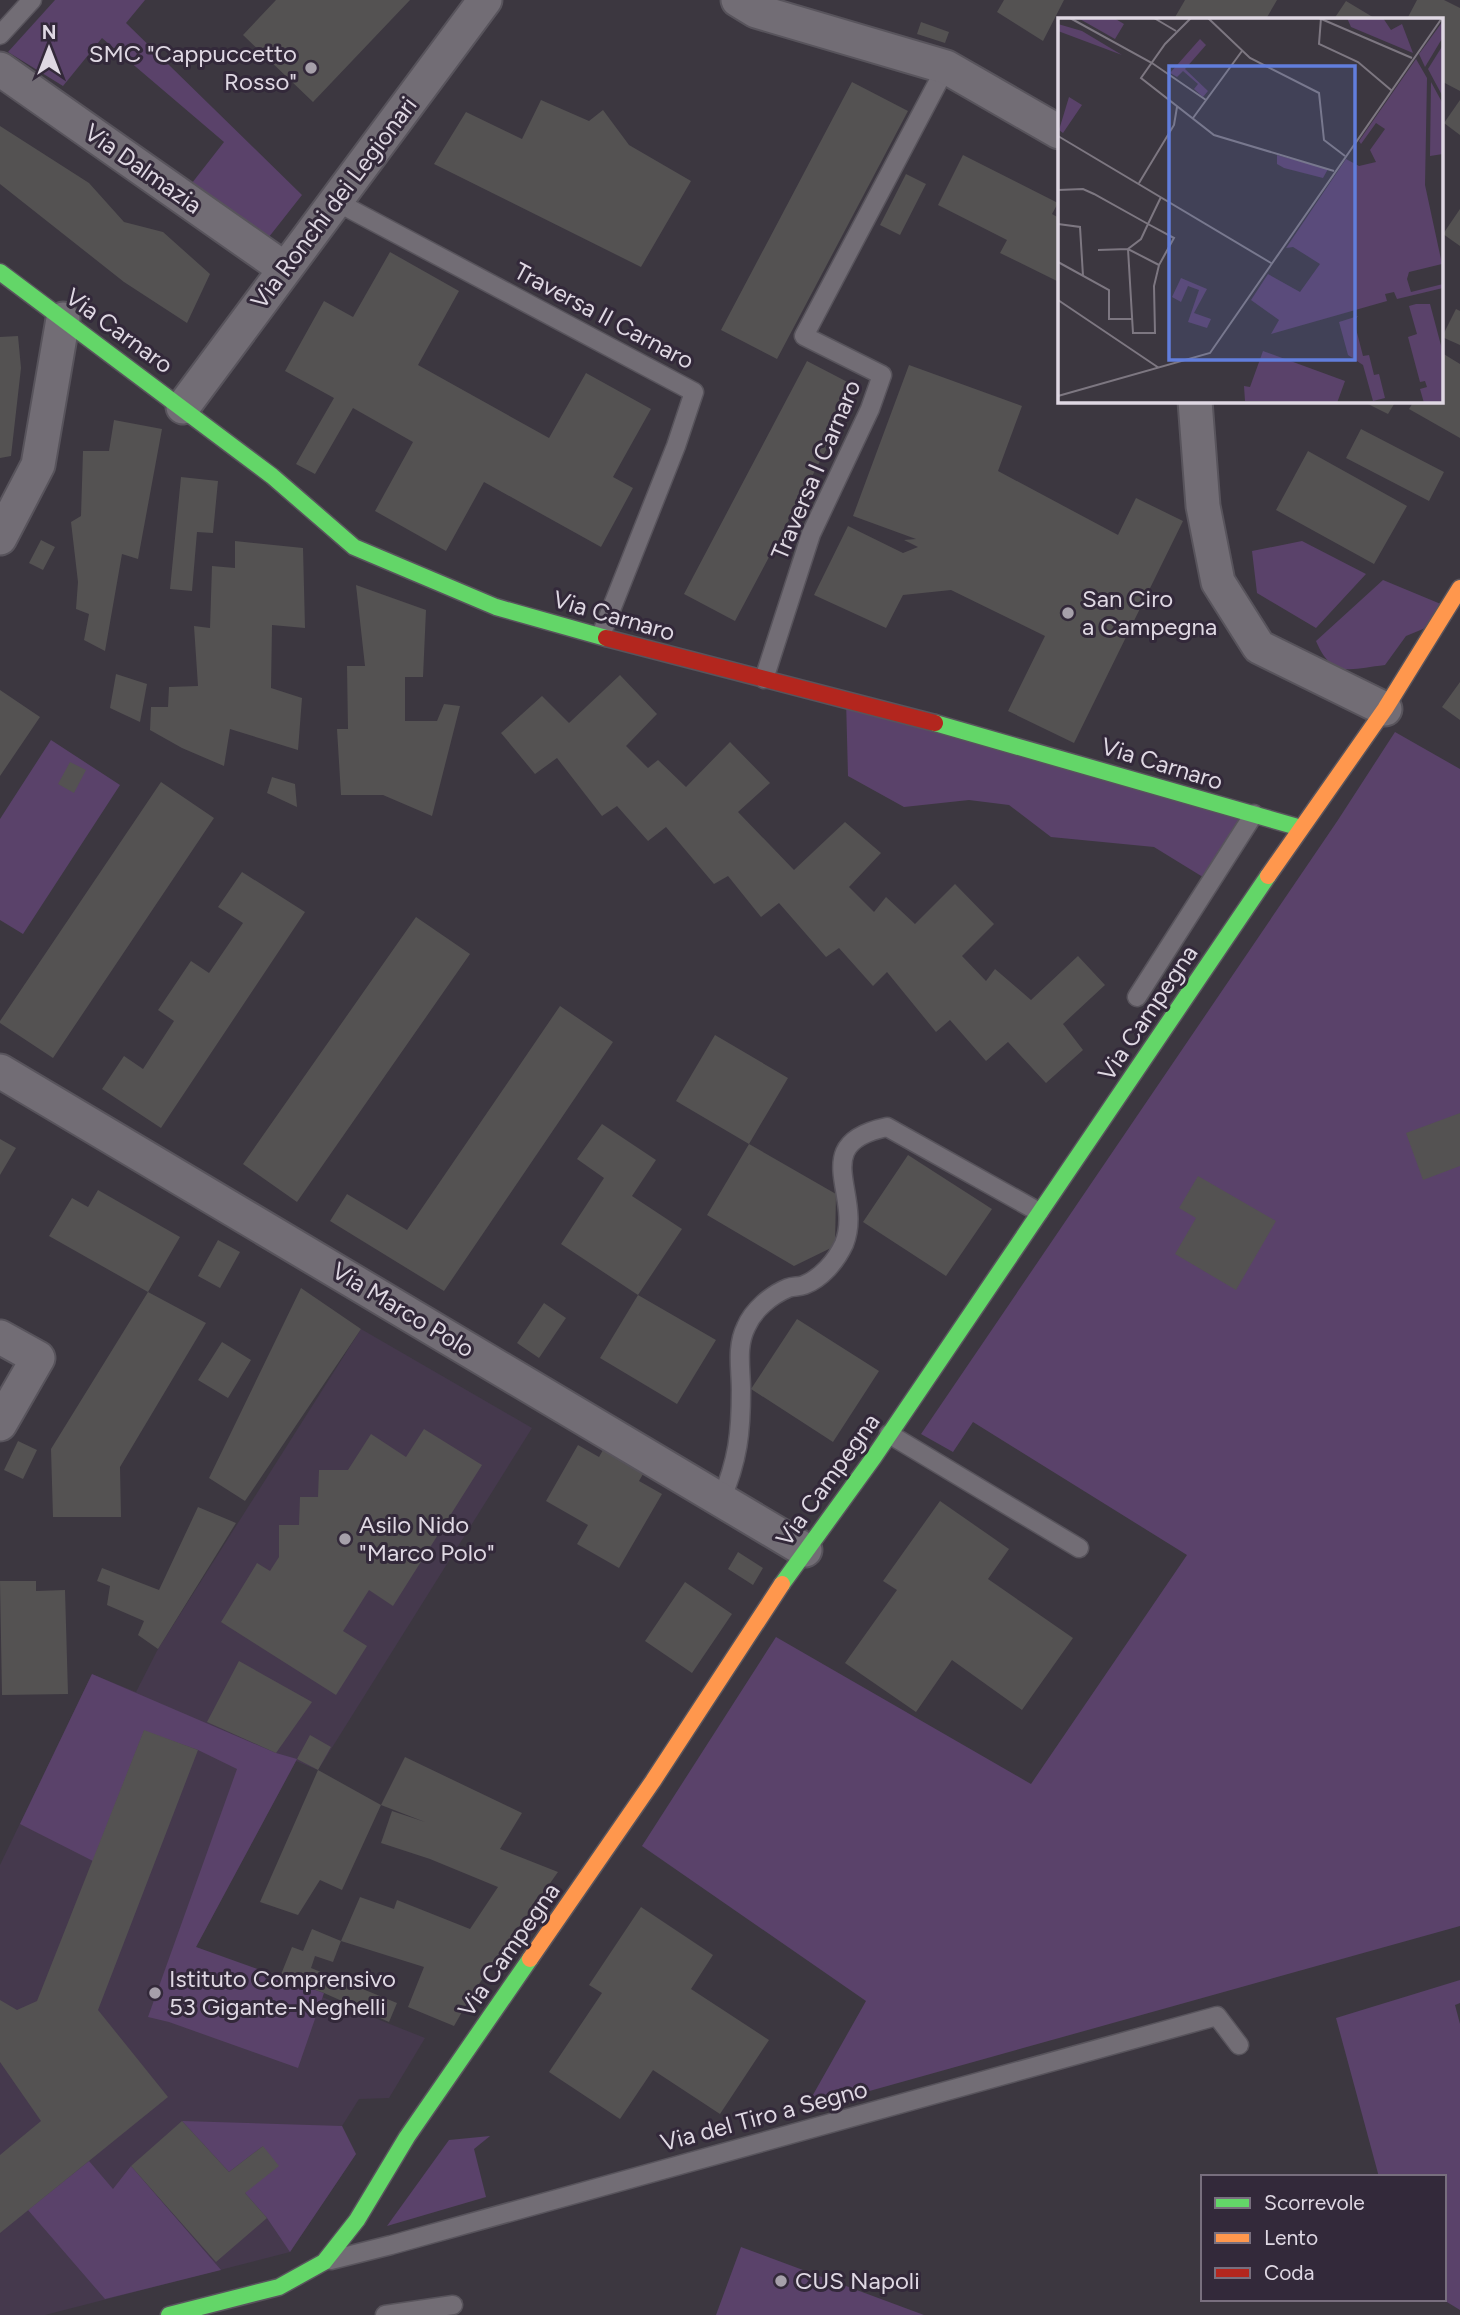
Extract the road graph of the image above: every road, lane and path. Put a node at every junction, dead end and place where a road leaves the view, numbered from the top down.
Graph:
1 (32, 0) edge
2 (485, 0) edge
3 (738, 0) edge
4 (0, 35) edge
5 (946, 67) junction
6 (0, 69) edge
7 (1058, 131) edge
8 (335, 201) junction
9 (285, 269) junction
10 (0, 272) edge
11 (63, 319) junction
12 (1195, 402) edge
13 (183, 407) junction
14 (0, 538) edge
15 (1460, 588) edge
16 (1454, 611) edge
17 (601, 635) junction
18 (764, 679) junction
19 (1385, 709) junction
20 (1254, 814) junction
21 (1301, 828) junction
22 (1137, 997) dead end
23 (0, 1070) edge
24 (1039, 1212) junction
25 (0, 1337) edge
26 (0, 1424) edge
27 (889, 1434) junction
28 (721, 1500) junction
29 (1079, 1548) dead end
30 (805, 1550) junction
31 (1239, 2045) dead end
32 (324, 2262) junction
33 (453, 2305) dead end
34 (169, 2315) edge
35 (385, 2315) edge

1 - 4 lane
2 - 8 street, Via Ronchi dei Legionari
3 - 5 street
5 - 7 street
5 - 18 lane, Traversa I Carnaro
6 - 9 street, Via Dalmazia
8 - 9 street, Via Ronchi dei Legionari
8 - 17 lane, Traversa II Carnaro
9 - 13 street, Via Ronchi dei Legionari
10 - 11 street, Via Carnaro
11 - 13 street, Via Carnaro
11 - 14 street
12 - 19 street
13 - 17 street, Via Carnaro
15 - 16 street, Via Campegna
16 - 19 street, Via Campegna
17 - 18 street, Via Carnaro
18 - 20 street, Via Carnaro
19 - 21 street, Via Campegna
20 - 21 street, Via Carnaro
20 - 22 lane
21 - 24 street, Via Campegna
23 - 28 street, Via Marco Polo
24 - 27 street, Via Campegna
24 - 28 lane
25 - 26 street
27 - 29 lane
27 - 30 street, Via Campegna
28 - 30 street, Via Marco Polo
30 - 32 street, Via Campegna
31 - 32 lane, Via del Tiro a Segno
32 - 34 street, Via Campegna
33 - 35 lane

